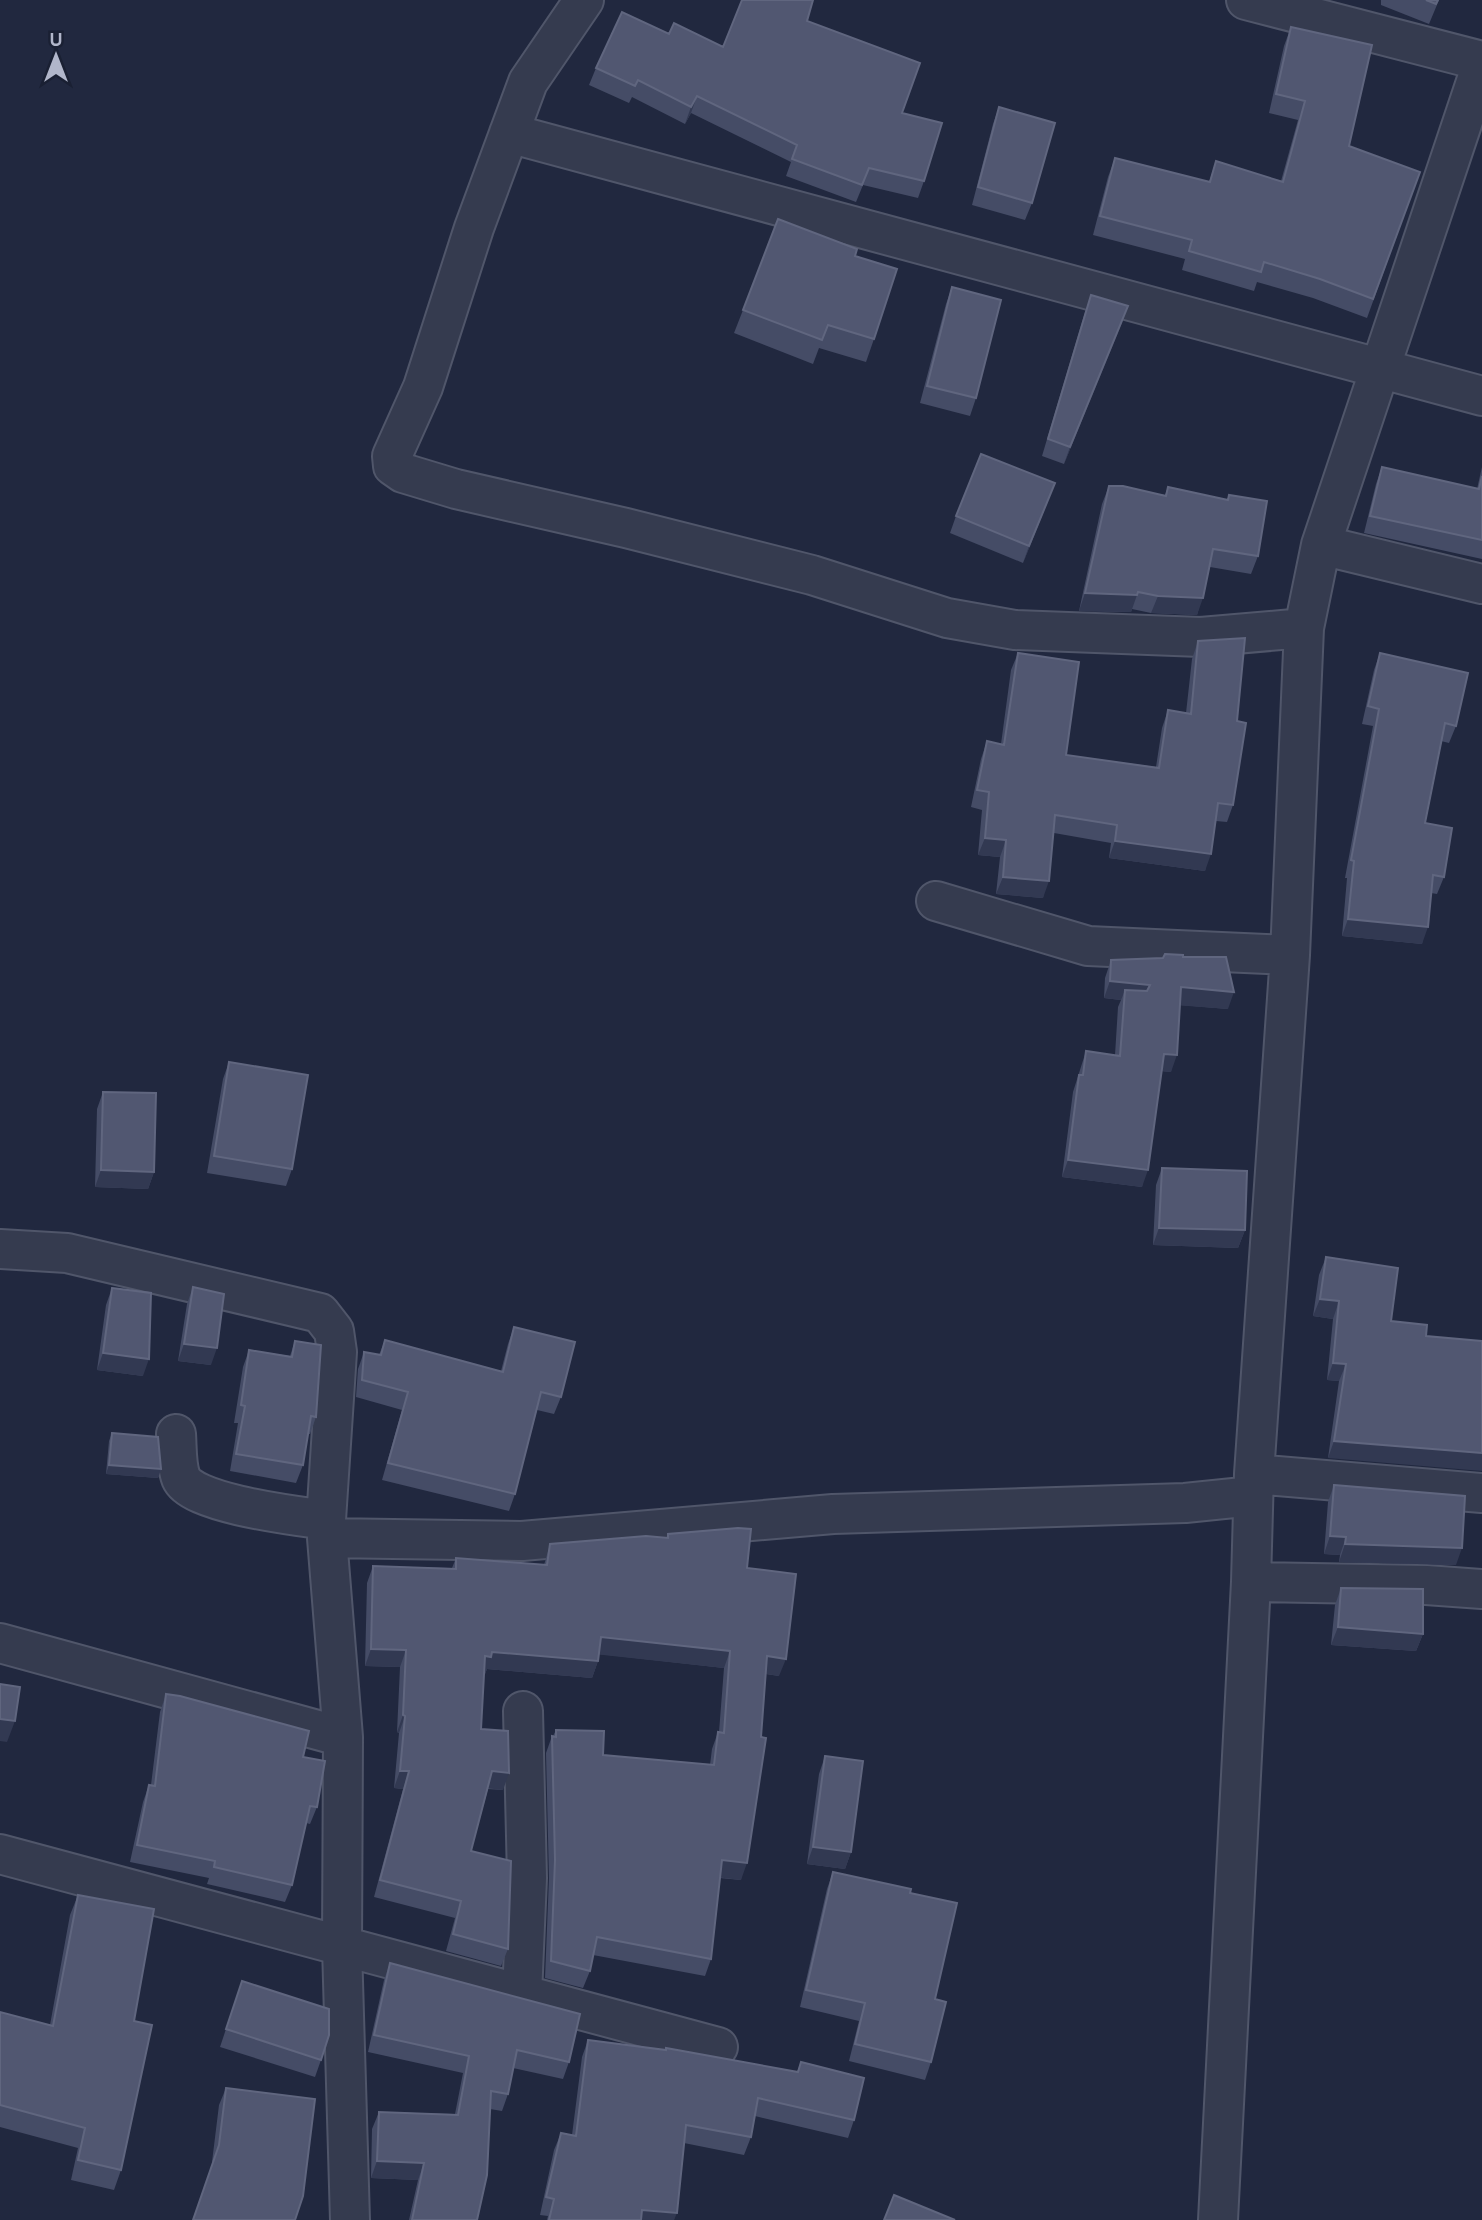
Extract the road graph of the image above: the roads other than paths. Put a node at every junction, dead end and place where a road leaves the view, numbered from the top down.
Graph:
1 (584, 0) edge
2 (1246, 0) edge
3 (1482, 63) edge
4 (509, 133) junction
5 (1378, 370) junction
6 (1482, 396) edge
7 (1321, 545) junction
8 (1482, 584) edge
9 (1304, 628) junction
10 (936, 901) dead end
11 (1290, 955) junction
12 (0, 1249) edge
13 (176, 1434) dead end
14 (1254, 1485) junction
15 (1482, 1493) edge
16 (327, 1529) junction
17 (1251, 1582) junction
18 (1482, 1589) edge
19 (0, 1643) edge
20 (523, 1711) dead end
21 (343, 1737) junction
22 (0, 1854) edge
23 (342, 1947) junction
24 (522, 1994) junction
25 (718, 2047) dead end
26 (350, 2220) edge
27 (1218, 2220) edge

1 - 4 street
2 - 3 street
3 - 5 street
4 - 5 street
4 - 9 street
5 - 6 street
5 - 7 street
7 - 8 street
7 - 9 street
9 - 11 street
10 - 11 street
11 - 14 street
12 - 16 street
13 - 16 street
14 - 15 street
14 - 16 street
14 - 17 street
16 - 21 street
17 - 18 street
17 - 27 street
19 - 21 street
20 - 24 street
21 - 23 street
22 - 23 street
23 - 24 street
23 - 26 street
24 - 25 street

